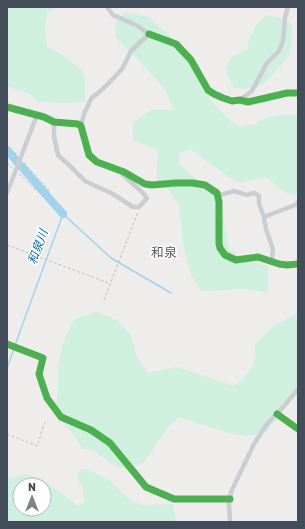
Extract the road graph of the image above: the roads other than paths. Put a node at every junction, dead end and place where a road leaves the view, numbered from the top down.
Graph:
1 (107, 7) edge
2 (288, 7) edge
3 (149, 34) junction
4 (298, 93) edge
5 (240, 100) junction
6 (7, 107) edge
7 (37, 115) junction
8 (54, 122) junction
9 (81, 126) junction
10 (123, 175) dead end
11 (7, 193) edge
12 (217, 196) junction
13 (298, 202) edge
14 (264, 217) junction
15 (272, 261) junction
16 (298, 264) edge
17 (7, 344) edge
18 (298, 389) edge
19 (277, 414) junction
20 (298, 429) edge
21 (230, 499) junction
22 (228, 521) edge

1 - 3 street
2 - 5 street
3 - 5 street
3 - 9 street
4 - 5 street
6 - 7 street
7 - 8 street
7 - 11 street
8 - 9 street
8 - 10 street
9 - 12 street
12 - 14 street
12 - 15 street
13 - 14 street
14 - 15 street
15 - 16 street
17 - 21 street
18 - 19 street
19 - 20 street
19 - 21 street
21 - 22 street

